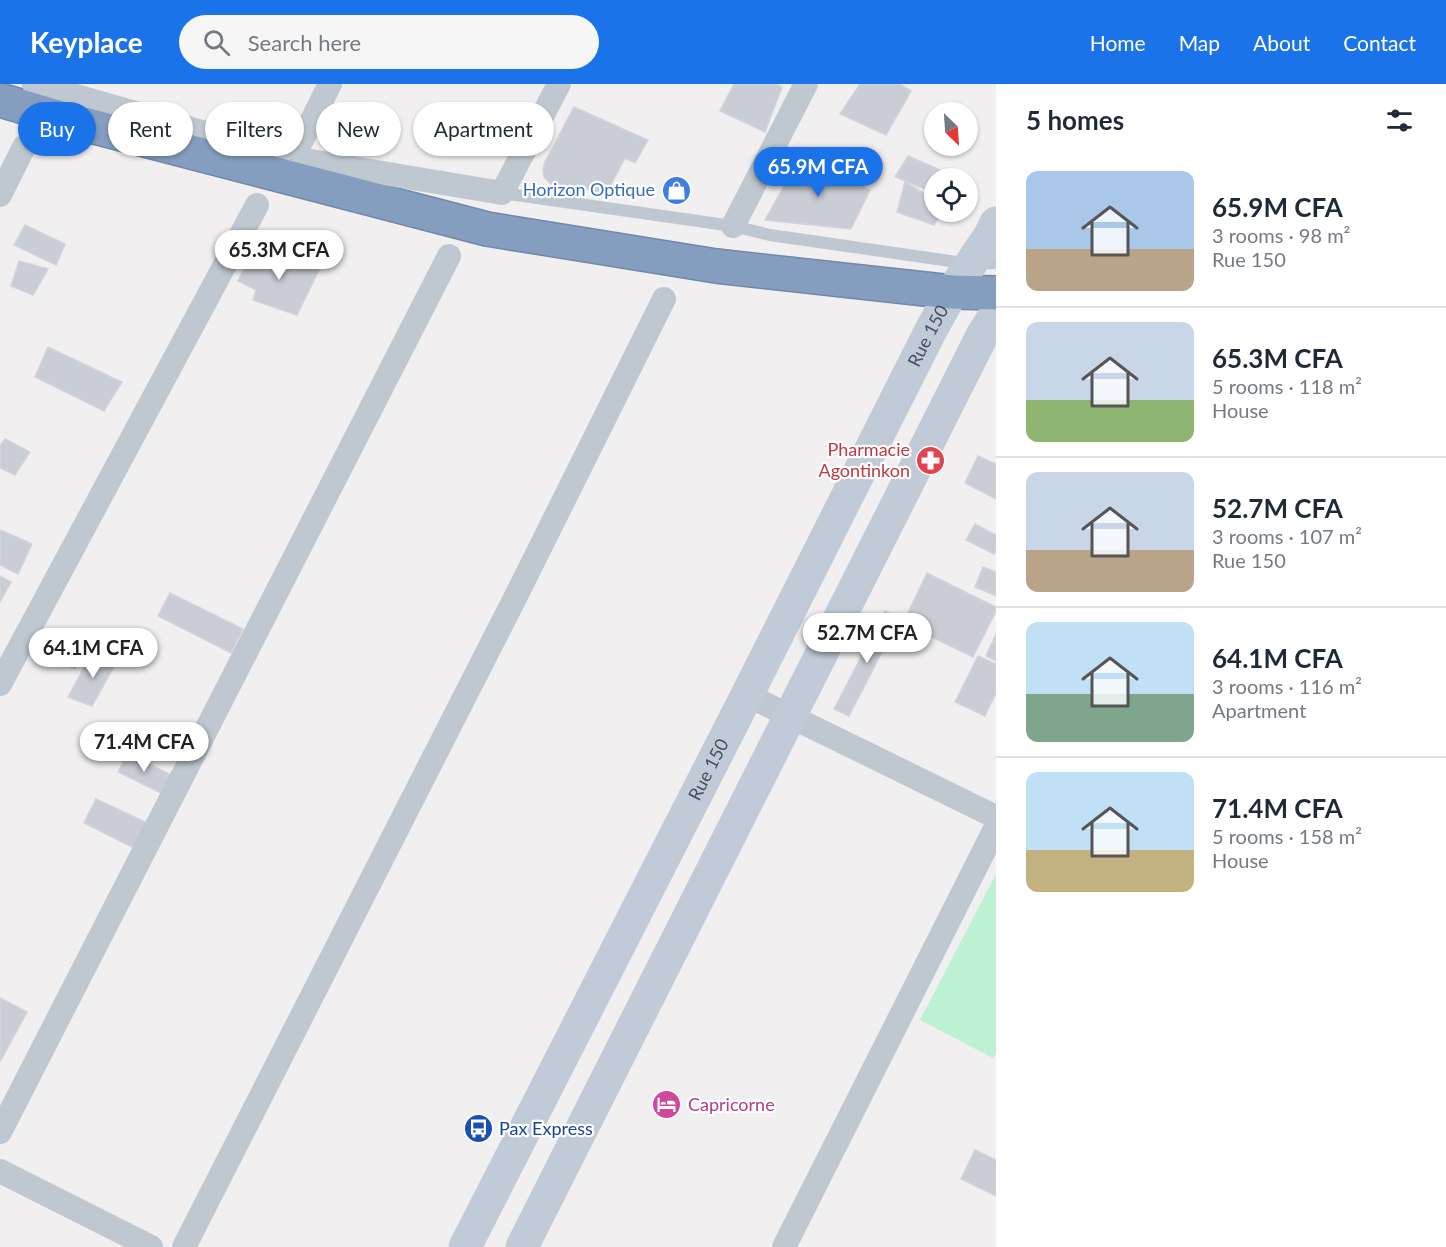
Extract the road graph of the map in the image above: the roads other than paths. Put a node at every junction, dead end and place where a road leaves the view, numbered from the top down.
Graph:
1 (34, 84) edge
2 (330, 84) edge
3 (559, 84) edge
4 (806, 84) edge
5 (81, 90) edge
6 (0, 100) edge
7 (20, 156) edge
8 (293, 158) junction
9 (502, 193) junction
10 (0, 195) edge
11 (257, 205) dead end
12 (996, 223) edge
13 (733, 226) junction
14 (449, 256) dead end
15 (984, 263) edge
16 (952, 292) junction
17 (996, 292) edge
18 (664, 299) dead end
19 (996, 313) edge
20 (0, 684) edge
21 (747, 695) junction
22 (791, 717) junction
23 (996, 817) edge
24 (996, 827) edge
25 (0, 1132) edge
26 (0, 1171) edge
27 (151, 1247) edge
28 (184, 1247) edge
29 (465, 1247) edge
30 (522, 1247) edge
31 (784, 1247) edge

1 - 5 street
2 - 8 street
3 - 9 street
4 - 13 street
5 - 8 street
6 - 16 highway
7 - 10 street
8 - 9 street
9 - 13 lane
11 - 20 street
12 - 15 main road, Rue 150
13 - 15 lane
14 - 25 street
15 - 16 main road, Rue 150
16 - 17 highway
16 - 21 main road, Rue 150
18 - 28 street
19 - 22 main road
21 - 22 street
21 - 29 main road, Rue 150
22 - 23 street
22 - 30 main road
24 - 31 street
26 - 27 street

